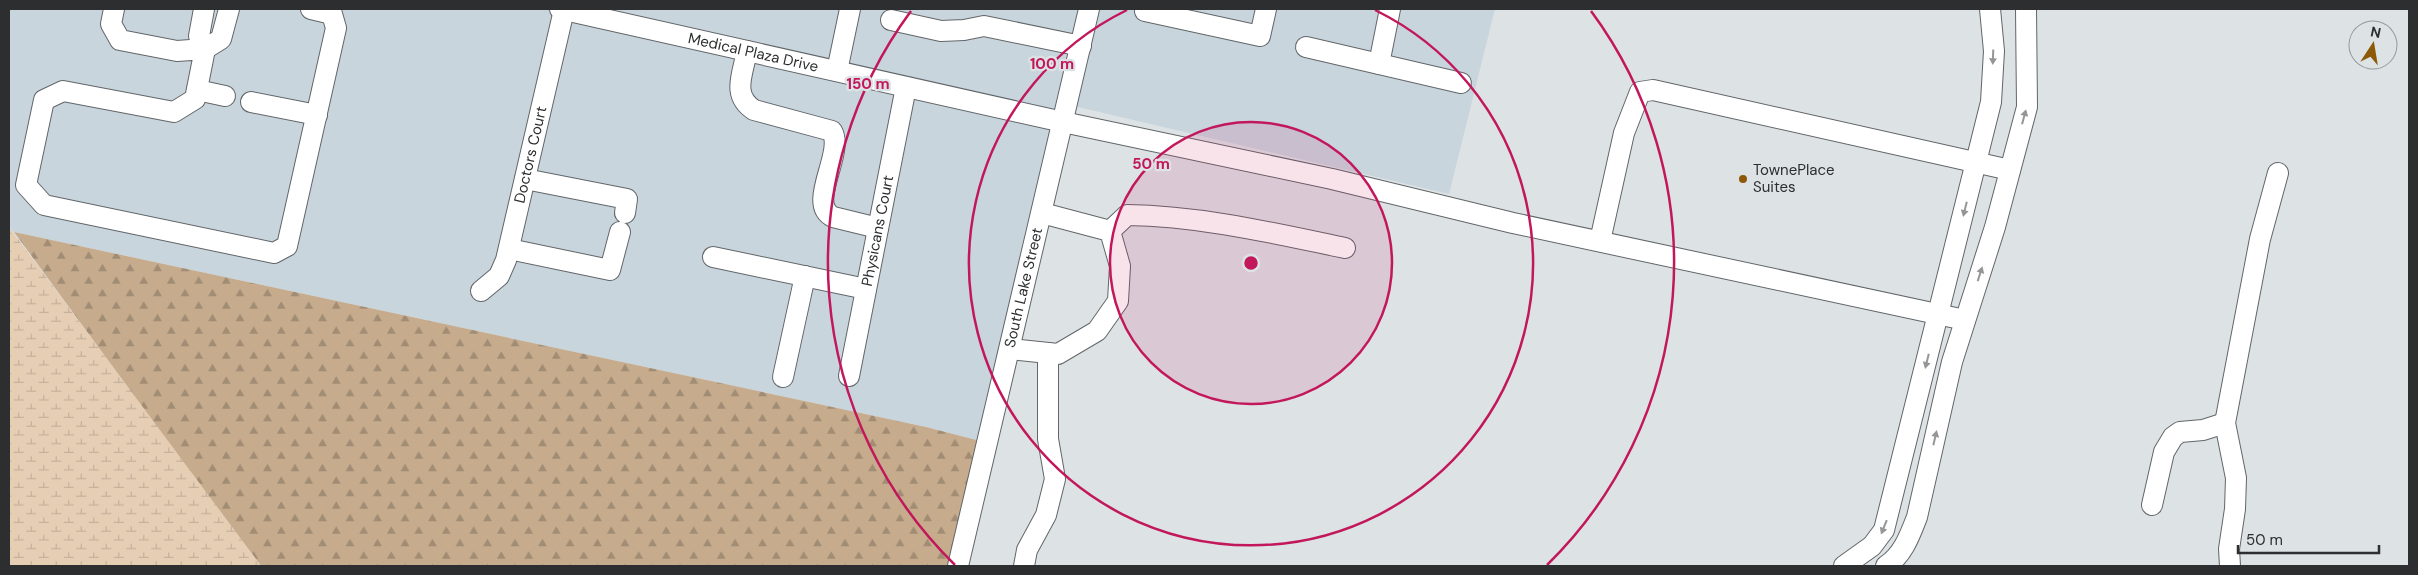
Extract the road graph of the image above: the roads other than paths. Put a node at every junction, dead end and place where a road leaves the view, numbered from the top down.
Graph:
1 (114, 9) edge
2 (204, 9) edge
3 (229, 9) edge
4 (310, 9) edge
5 (562, 9) edge
6 (850, 9) edge
7 (1089, 9) edge
8 (1146, 9) edge
9 (1266, 9) edge
10 (1390, 9) edge
11 (1990, 9) edge
12 (2026, 9) edge
13 (891, 20) dead end
14 (1081, 46) junction
15 (1306, 48) dead end
16 (205, 49) junction
17 (747, 51) junction
18 (1378, 64) junction
19 (836, 71) junction
20 (1461, 83) dead end
21 (906, 87) junction
22 (197, 90) junction
23 (225, 96) dead end
24 (251, 102) dead end
25 (317, 115) junction
26 (1064, 122) junction
27 (1976, 162) junction
28 (2010, 170) junction
29 (2278, 173) dead end
30 (525, 179) junction
31 (625, 213) dead end
32 (1042, 213) junction
33 (878, 228) junction
34 (1110, 231) junction
35 (620, 232) dead end
36 (1600, 241) junction
37 (1346, 248) dead end
38 (509, 249) junction
39 (712, 257) dead end
40 (805, 276) junction
41 (866, 289) junction
42 (481, 291) dead end
43 (1939, 314) junction
44 (1965, 320) junction
45 (1010, 349) junction
46 (1048, 353) junction
47 (849, 376) dead end
48 (783, 377) dead end
49 (2225, 424) junction
50 (1897, 480) junction
51 (1924, 486) junction
52 (2152, 505) dead end
53 (958, 566) edge
54 (1024, 566) edge
55 (1844, 566) edge
56 (1886, 566) edge
57 (2230, 566) edge

1 - 16 street
2 - 16 street
3 - 16 street
4 - 25 street
5 - 17 street, Medical Plaza Drive
5 - 30 street, Doctors Court
6 - 19 street
7 - 14 street, South Lake Street
8 - 9 street
10 - 18 street
11 -> 27 street
28 -> 12 street
13 - 14 street
14 - 26 street, South Lake Street
15 - 18 street
16 - 22 street
17 - 19 street, Medical Plaza Drive
17 - 33 street
18 - 20 street
19 - 21 street, Medical Plaza Drive
21 - 26 street, Medical Plaza Drive
21 - 33 street, Physicans Court
22 - 23 street
22 - 25 street
24 - 25 street
26 - 32 street, South Lake Street
26 - 36 street, Medical Plaza Drive
27 - 28 street
27 - 36 street
27 -> 43 street
44 -> 28 street
29 - 49 street
30 - 31 street
30 - 38 street, Doctors Court
32 - 34 street
32 - 45 street, South Lake Street
33 - 41 street, Physicans Court
34 - 37 street
34 - 46 street
35 - 38 street
36 - 43 street, Medical Plaza Drive
38 - 42 street, Doctors Court
39 - 40 street
40 - 41 street
40 - 48 street
41 - 47 street, Physicans Court
43 - 44 street, Medical Plaza Drive
43 -> 50 street
51 -> 44 street
45 - 46 street
45 - 53 street, South Lake Street
46 - 54 street
49 - 52 street
49 - 57 street
50 - 51 street
50 -> 55 street
51 - 56 street

